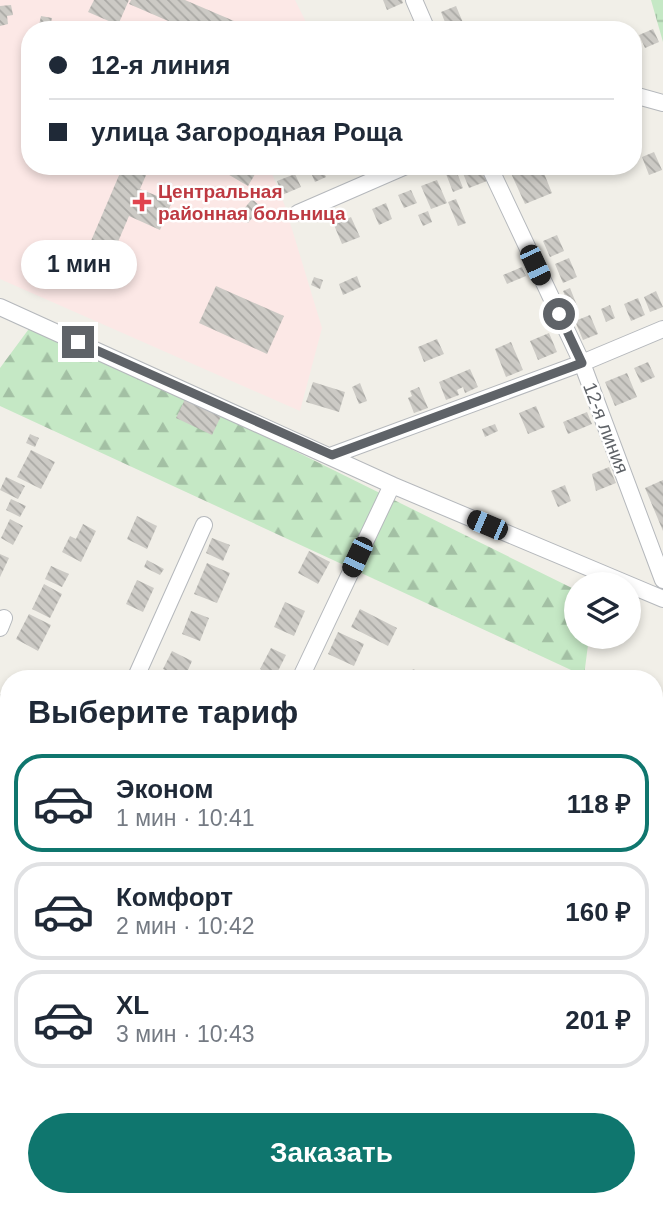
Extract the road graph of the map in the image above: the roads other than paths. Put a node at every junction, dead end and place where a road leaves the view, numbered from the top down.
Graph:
1 (414, 0) edge
2 (423, 21) edge
3 (642, 97) edge
4 (663, 103) edge
5 (386, 175) edge
6 (493, 175) edge
7 (298, 214) dead end
8 (0, 307) edge
9 (663, 329) edge
10 (582, 363) junction
11 (332, 455) junction
12 (392, 485) junction
13 (204, 525) dead end
14 (663, 580) edge
15 (663, 599) edge
16 (139, 670) edge
17 (304, 670) edge

1 - 2 street
3 - 4 street
5 - 7 street
6 - 10 street, 12-я линия
8 - 11 street
9 - 10 street
10 - 11 street
10 - 14 street, 12-я линия
11 - 12 street
12 - 15 street
12 - 17 street
13 - 16 street

